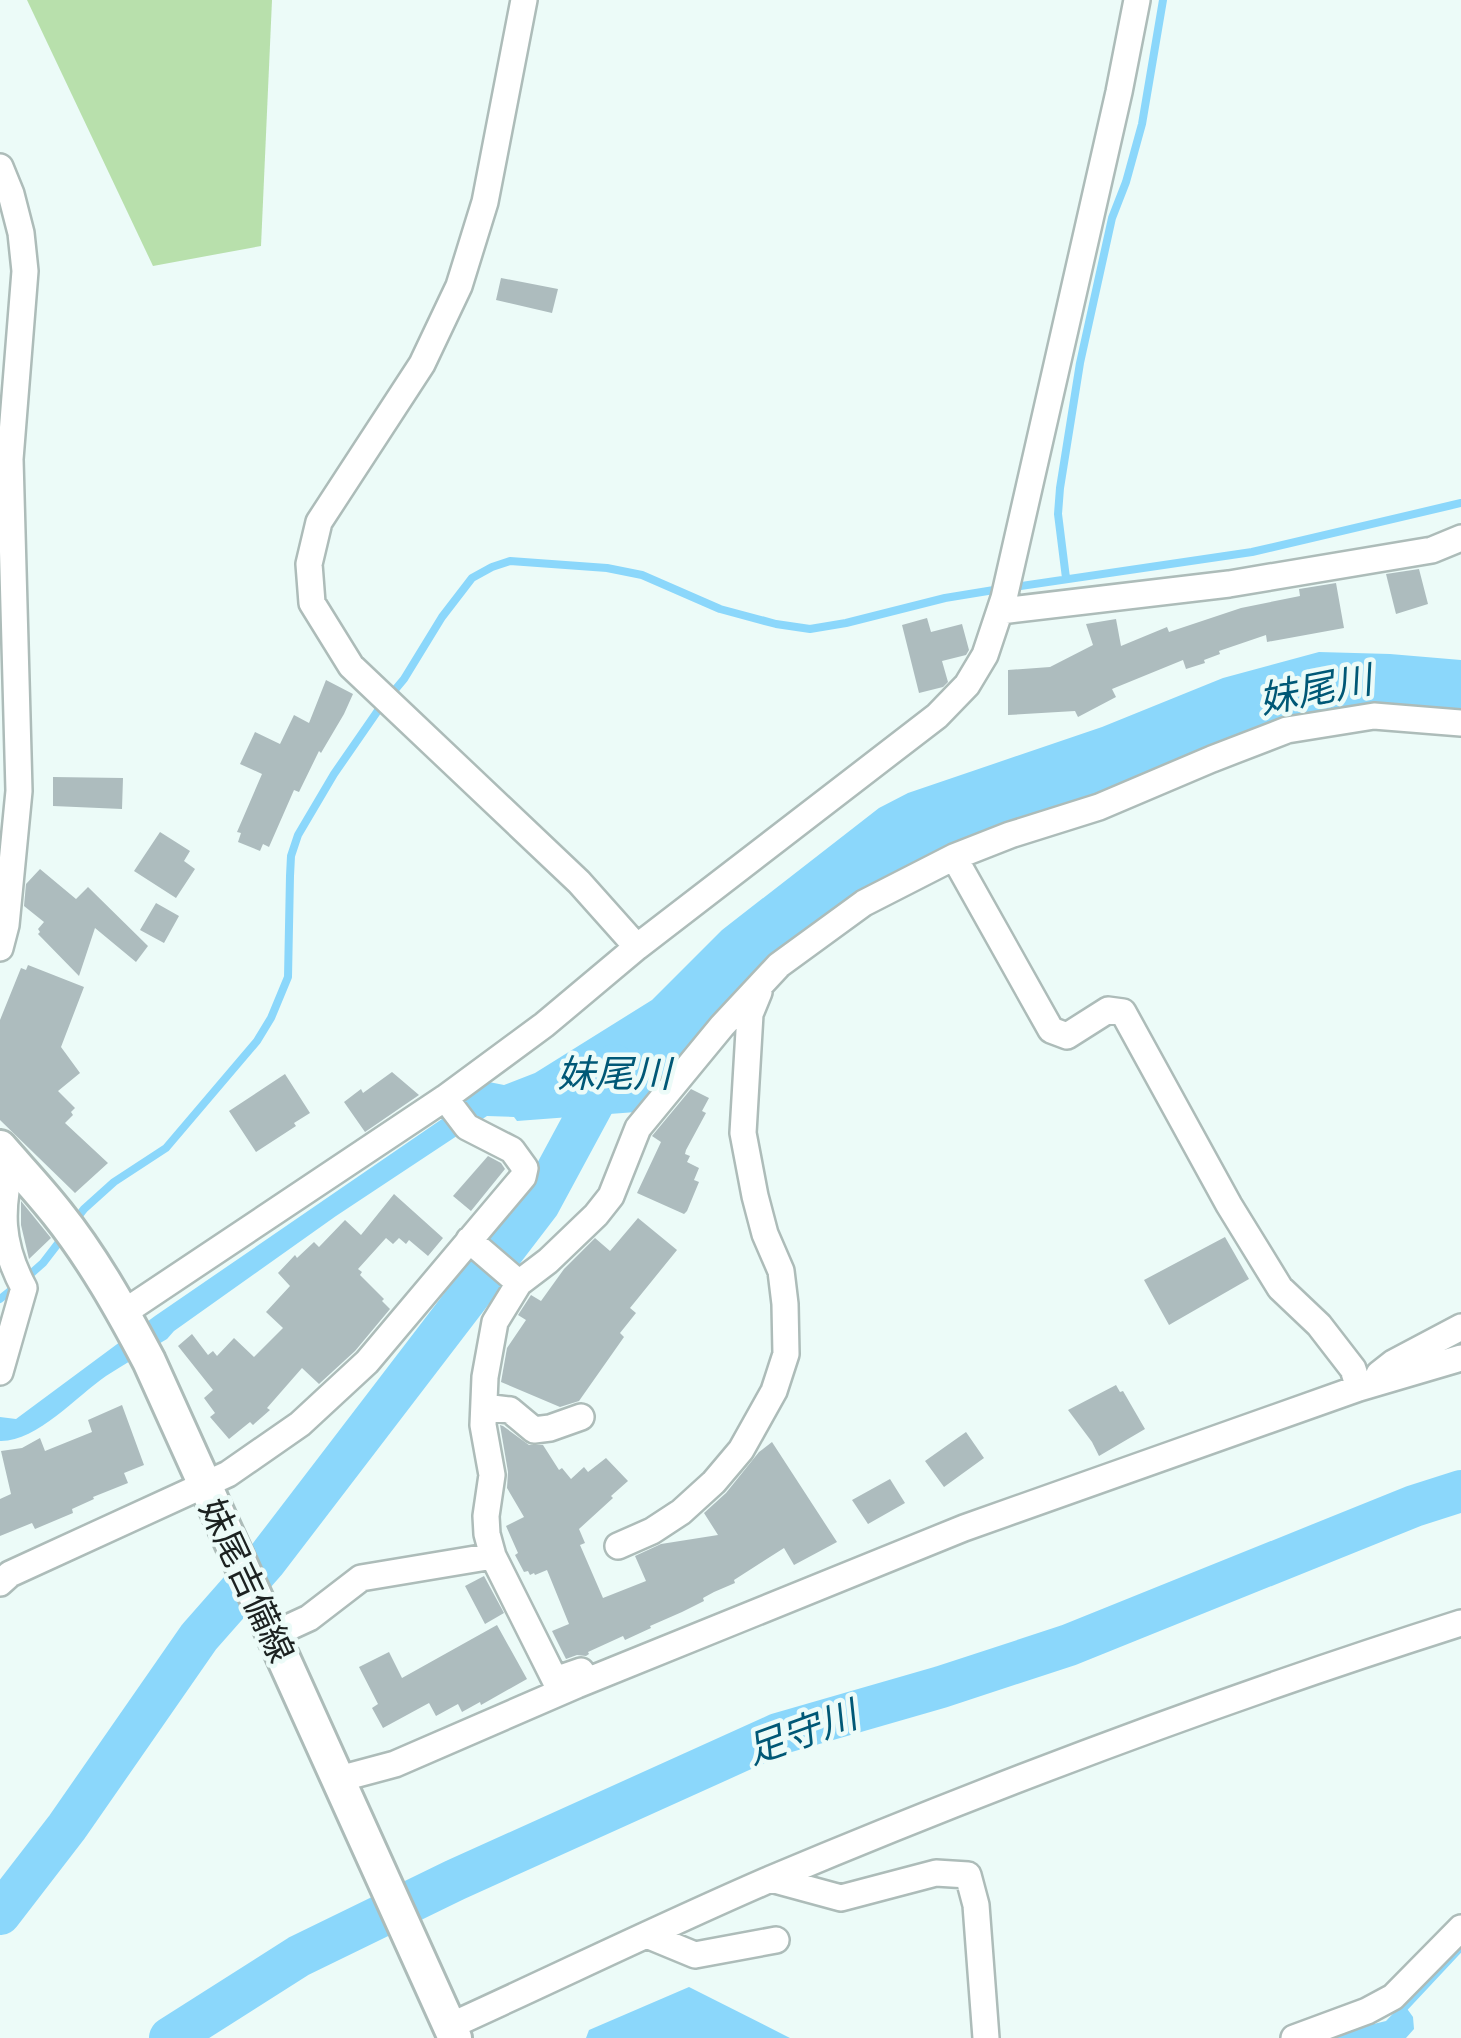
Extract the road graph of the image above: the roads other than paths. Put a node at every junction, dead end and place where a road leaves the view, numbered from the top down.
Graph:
1 (524, 0) edge
2 (1136, 0) edge
3 (0, 167) edge
4 (1461, 538) edge
5 (1005, 596) junction
6 (9, 699) edge
7 (1461, 722) edge
8 (954, 856) junction
9 (0, 948) edge
10 (636, 948) junction
11 (762, 983) junction
12 (455, 1112) junction
13 (6, 1154) edge
14 (473, 1243) junction
15 (515, 1280) junction
16 (127, 1320) junction
17 (1461, 1327) edge
18 (1461, 1358) edge
19 (0, 1372) edge
20 (1358, 1388) junction
21 (484, 1407) junction
22 (582, 1417) dead end
23 (204, 1484) junction
24 (618, 1546) dead end
25 (494, 1556) junction
26 (0, 1583) edge
27 (268, 1624) junction
28 (1461, 1624) edge
29 (639, 1660) junction
30 (342, 1787) junction
31 (771, 1880) junction
32 (1461, 1928) edge
33 (649, 1936) junction
34 (776, 1940) dead end
35 (450, 2026) edge
36 (986, 2038) edge
37 (1294, 2038) edge

1 - 10 street
2 - 5 street
3 - 6 street
4 - 5 street
5 - 10 street
6 - 9 street
7 - 8 street
8 - 11 street
8 - 20 street
10 - 12 street
11 - 15 street
11 - 24 street
12 - 14 street
12 - 16 street
13 - 16 main road, 妹尾吉備線
13 - 19 street
14 - 15 street
14 - 23 street
15 - 21 street
16 - 23 main road, 妹尾吉備線
17 - 20 street
18 - 20 street
20 - 29 street
21 - 22 street
21 - 25 street
23 - 26 street
23 - 27 main road, 妹尾吉備線
25 - 27 street
25 - 29 street
27 - 30 main road, 妹尾吉備線
28 - 31 street
29 - 30 street
30 - 35 main road, 妹尾吉備線
31 - 33 street
31 - 36 street
32 - 37 street
33 - 34 street
33 - 35 street

